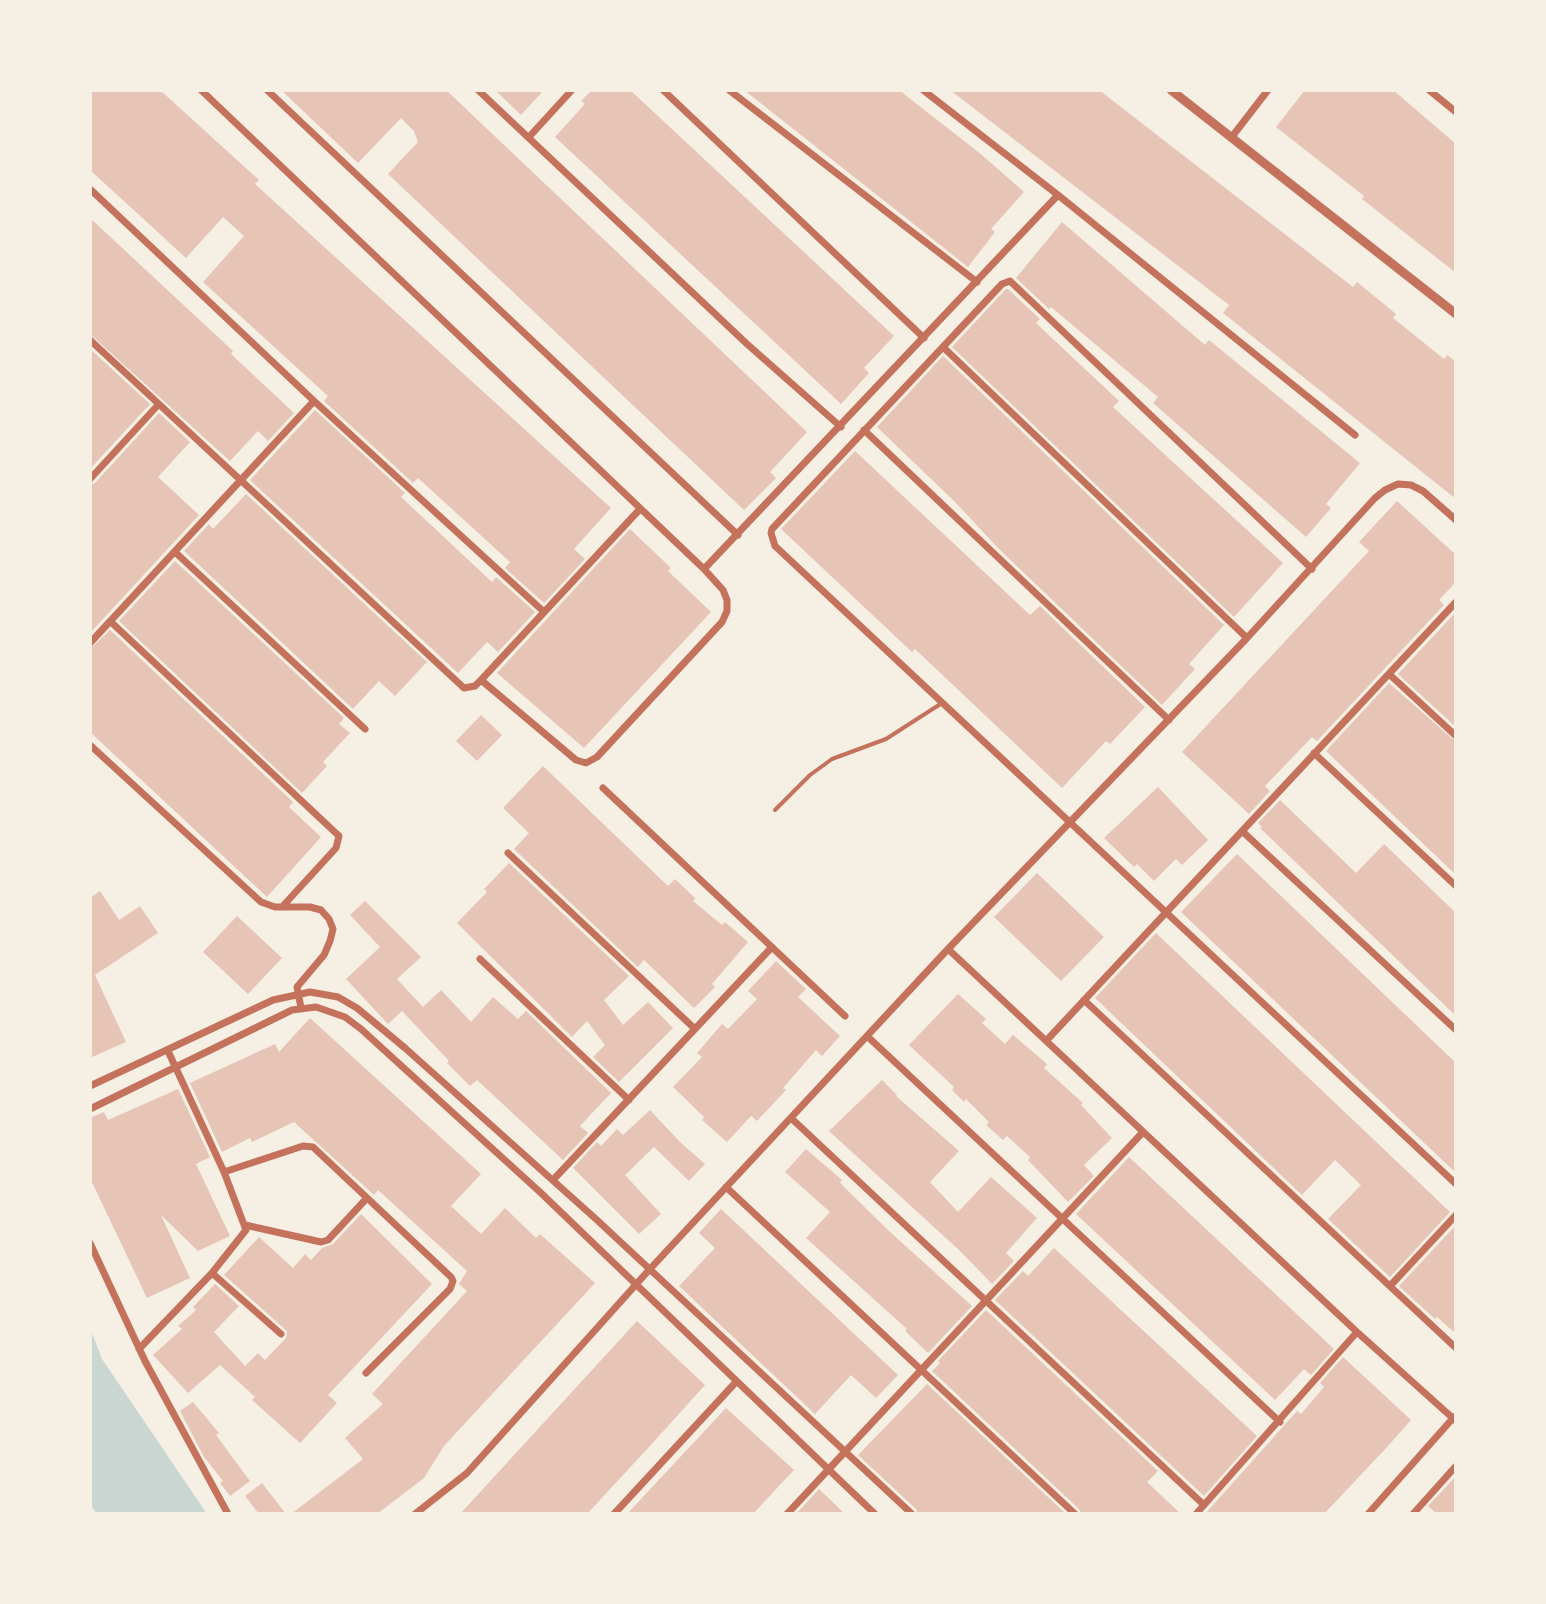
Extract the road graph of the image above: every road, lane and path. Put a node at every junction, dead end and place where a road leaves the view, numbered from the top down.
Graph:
1 (201, 90) edge
2 (267, 90) edge
3 (478, 90) edge
4 (572, 90) edge
5 (663, 90) edge
6 (729, 90) edge
7 (923, 90) edge
8 (1171, 90) edge
9 (1268, 90) edge
10 (1429, 90) edge
11 (1439, 93) edge
12 (1456, 112) edge
13 (529, 137) junction
14 (1231, 138) junction
15 (90, 189) edge
16 (1058, 195) junction
17 (977, 282) junction
18 (1456, 314) edge
19 (924, 338) junction
20 (90, 340) edge
21 (943, 347) junction
22 (314, 401) junction
23 (158, 405) junction
24 (841, 427) junction
25 (864, 430) junction
26 (1355, 435) dead end
27 (90, 479) edge
28 (240, 481) junction
29 (640, 509) junction
30 (1456, 520) edge
31 (738, 535) junction
32 (175, 552) junction
33 (704, 569) junction
34 (1312, 569) junction
35 (1456, 602) edge
36 (543, 611) junction
37 (111, 622) junction
38 (1247, 638) junction
39 (90, 643) edge
40 (1389, 674) junction
41 (481, 680) junction
42 (942, 703) junction
43 (1169, 720) junction
44 (365, 729) dead end
45 (1456, 736) edge
46 (90, 745) edge
47 (1314, 753) junction
48 (603, 788) dead end
49 (775, 810) dead end
50 (1069, 823) junction
51 (1242, 831) junction
52 (508, 853) dead end
53 (1456, 886) edge
54 (282, 907) junction
55 (1166, 913) junction
56 (772, 947) junction
57 (948, 949) junction
58 (480, 959) dead end
59 (298, 993) junction
60 (1084, 1000) junction
61 (301, 1008) junction
62 (845, 1016) dead end
63 (695, 1029) junction
64 (1456, 1030) edge
65 (867, 1036) junction
66 (1046, 1041) junction
67 (168, 1051) junction
68 (176, 1068) junction
69 (90, 1086) edge
70 (629, 1100) junction
71 (90, 1109) edge
72 (791, 1118) junction
73 (1143, 1132) junction
74 (224, 1172) junction
75 (553, 1180) junction
76 (1456, 1184) edge
77 (726, 1187) junction
78 (367, 1198) junction
79 (1456, 1215) edge
80 (1063, 1219) junction
81 (245, 1225) junction
82 (90, 1243) edge
83 (649, 1270) junction
84 (212, 1273) junction
85 (636, 1284) junction
86 (1390, 1286) junction
87 (986, 1300) junction
88 (1357, 1332) junction
89 (281, 1334) dead end
90 (1456, 1348) edge
91 (139, 1349) junction
92 (921, 1370) junction
93 (366, 1373) dead end
94 (736, 1382) junction
95 (1455, 1418) edge
96 (1280, 1422) junction
97 (846, 1452) junction
98 (1456, 1466) edge
99 (828, 1470) junction
100 (1204, 1505) junction
101 (228, 1514) edge
102 (415, 1514) edge
103 (614, 1514) edge
104 (787, 1514) edge
105 (875, 1514) edge
106 (912, 1514) edge
107 (1075, 1514) edge
108 (1196, 1514) edge
109 (1368, 1514) edge
110 (1413, 1514) edge

1 - 29 street
2 - 31 street
3 - 13 street
4 - 13 street
5 - 19 street
6 - 17 street
7 - 16 street
8 - 14 street
9 - 14 street
10 - 11 street
11 - 12 street
13 - 24 street
14 - 18 street
15 - 22 street
16 - 17 street
16 - 26 street
17 - 19 street
19 - 24 street
20 - 23 street
21 - 25 street
21 - 34 street
21 - 38 street
22 - 28 street
22 - 36 street
23 - 27 street
23 - 28 street
24 - 31 street
25 - 42 street
25 - 43 street
28 - 32 street
28 - 41 street
29 - 33 street
29 - 36 street
30 - 34 street
31 - 33 street
32 - 37 street
32 - 44 street
33 - 41 street
34 - 38 street
35 - 40 street
36 - 41 street
37 - 39 street
37 - 54 street
38 - 43 street
40 - 45 street
40 - 47 street
42 - 49 lane
42 - 50 street
43 - 50 street
46 - 54 street
47 - 51 street
47 - 53 street
48 - 56 street
50 - 55 street
50 - 57 street
51 - 55 street
51 - 64 street
52 - 63 street
54 - 59 street
55 - 60 street
55 - 76 street
56 - 62 street
56 - 63 street
57 - 65 street
57 - 66 street
58 - 70 street
59 - 61 street
59 - 67 street
59 - 75 street
60 - 66 street
60 - 86 street
61 - 68 street
61 - 85 street
63 - 70 street
65 - 72 street
65 - 80 street
66 - 73 street
67 - 68 street
67 - 69 street
68 - 71 street
68 - 74 street
70 - 75 street
72 - 77 street
72 - 87 street
73 - 80 street
73 - 88 street
74 - 78 street
74 - 81 street
75 - 83 street
77 - 83 street
77 - 92 street
78 - 81 street
78 - 93 street
79 - 86 street
80 - 87 street
80 - 96 street
81 - 84 street
82 - 91 street
83 - 85 street
83 - 97 street
84 - 89 street
84 - 91 street
85 - 94 street
85 - 102 street
86 - 90 street
87 - 92 street
87 - 100 street
88 - 95 street
88 - 96 street
91 - 101 street
92 - 97 street
92 - 107 street
94 - 99 street
94 - 103 street
95 - 109 street
96 - 100 street
97 - 99 street
97 - 106 street
98 - 110 street
99 - 104 street
99 - 105 street
100 - 108 street

